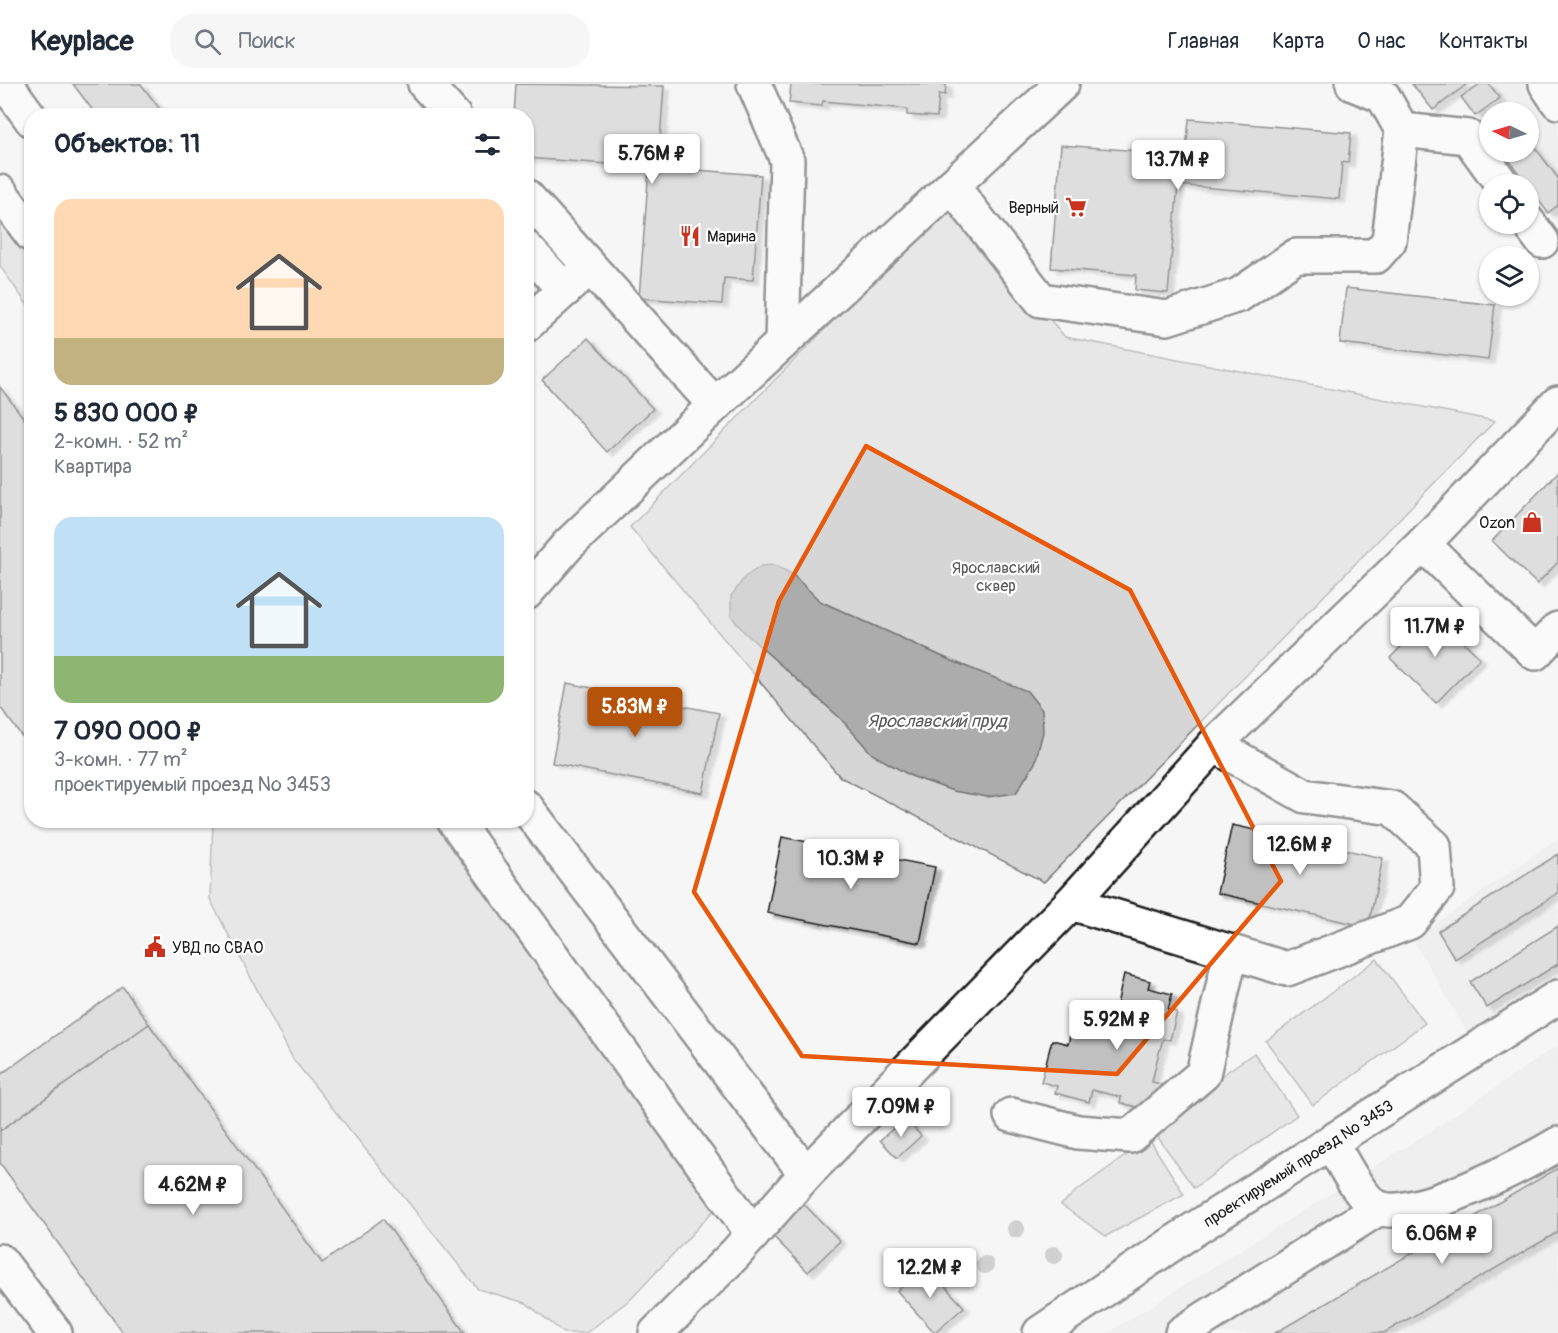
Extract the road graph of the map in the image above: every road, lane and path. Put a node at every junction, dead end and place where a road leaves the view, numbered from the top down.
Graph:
1 (6, 84) edge
2 (754, 84) edge
3 (1353, 84) edge
4 (1546, 84) edge
5 (1056, 86) edge
6 (1558, 102) edge
7 (24, 109) edge
8 (1402, 130) junction
9 (1495, 174) edge
10 (952, 186) junction
11 (0, 192) edge
12 (534, 205) edge
13 (24, 224) edge
14 (534, 257) edge
15 (590, 267) junction
16 (565, 290) junction
17 (534, 318) edge
18 (782, 343) junction
19 (1558, 403) edge
20 (715, 405) junction
21 (1423, 543) junction
22 (534, 584) edge
23 (1558, 629) edge
24 (1214, 745) junction
25 (534, 817) edge
26 (460, 828) edge
27 (1071, 903) junction
28 (1231, 952) junction
29 (1558, 997) edge
30 (1011, 1116) dead end
31 (1331, 1142) junction
32 (1558, 1144) edge
33 (806, 1174) junction
34 (1379, 1208) junction
35 (753, 1234) junction
36 (0, 1261) edge
37 (55, 1333) edge
38 (656, 1333) edge
39 (1040, 1333) edge
40 (1182, 1333) edge

1 - 7 street
2 - 18 street
3 - 8 street
4 - 6 street
5 - 10 street
8 - 9 street
8 - 10 street
10 - 18 street
11 - 13 street
12 - 15 street
14 - 16 street
15 - 16 street
15 - 20 street
16 - 17 street
18 - 20 street
19 - 21 street
20 - 22 street
21 - 23 street
21 - 24 street
24 - 27 street
24 - 28 street
25 - 33 street
26 - 35 street
27 - 28 street
27 - 33 street
28 - 30 street
29 - 31 street, проектируемый проезд № 3453
31 - 34 street
31 - 39 street, проектируемый проезд № 3453
32 - 34 street
33 - 35 street
34 - 40 street
35 - 38 street
36 - 37 street

